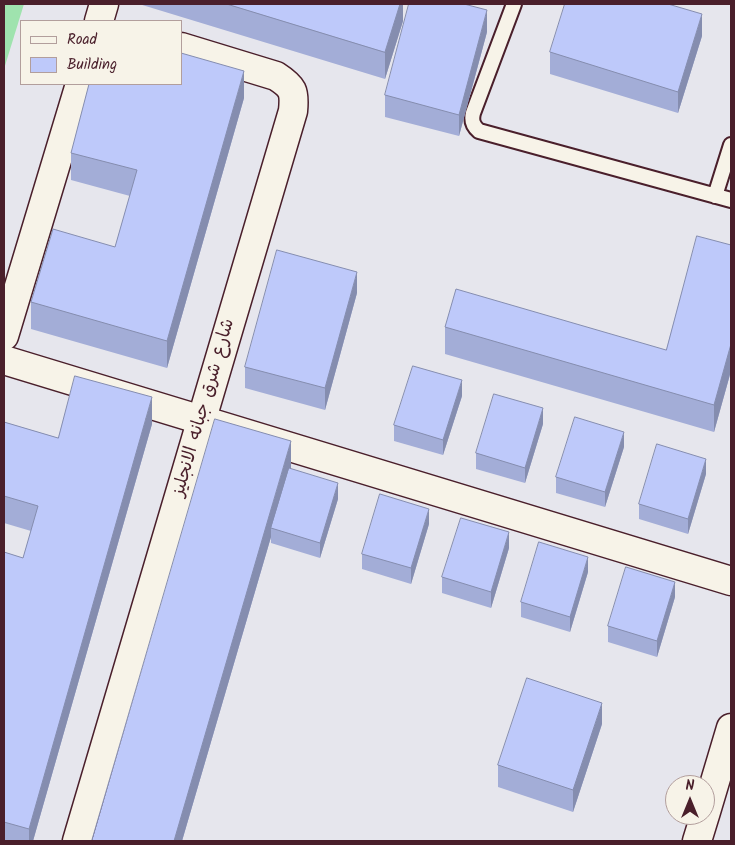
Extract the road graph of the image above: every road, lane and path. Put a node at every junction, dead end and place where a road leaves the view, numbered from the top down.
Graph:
1 (104, 4) edge
2 (514, 4) edge
3 (99, 20) edge
4 (182, 47) edge
5 (80, 85) edge
6 (731, 145) edge
7 (715, 196) junction
8 (731, 200) edge
9 (4, 336) edge
10 (4, 360) edge
11 (202, 420) junction
12 (731, 581) edge
13 (731, 728) edge
14 (715, 782) edge
15 (702, 825) edge
16 (77, 841) edge
17 (697, 841) edge

1 - 3 street
2 - 7 lane
4 - 11 street, شارع شرق جبانه الانجليز
5 - 9 street
6 - 7 lane
7 - 8 lane
10 - 11 street
11 - 12 street
11 - 16 street, شارع شرق جبانه الانجليز
13 - 14 street
15 - 17 street

